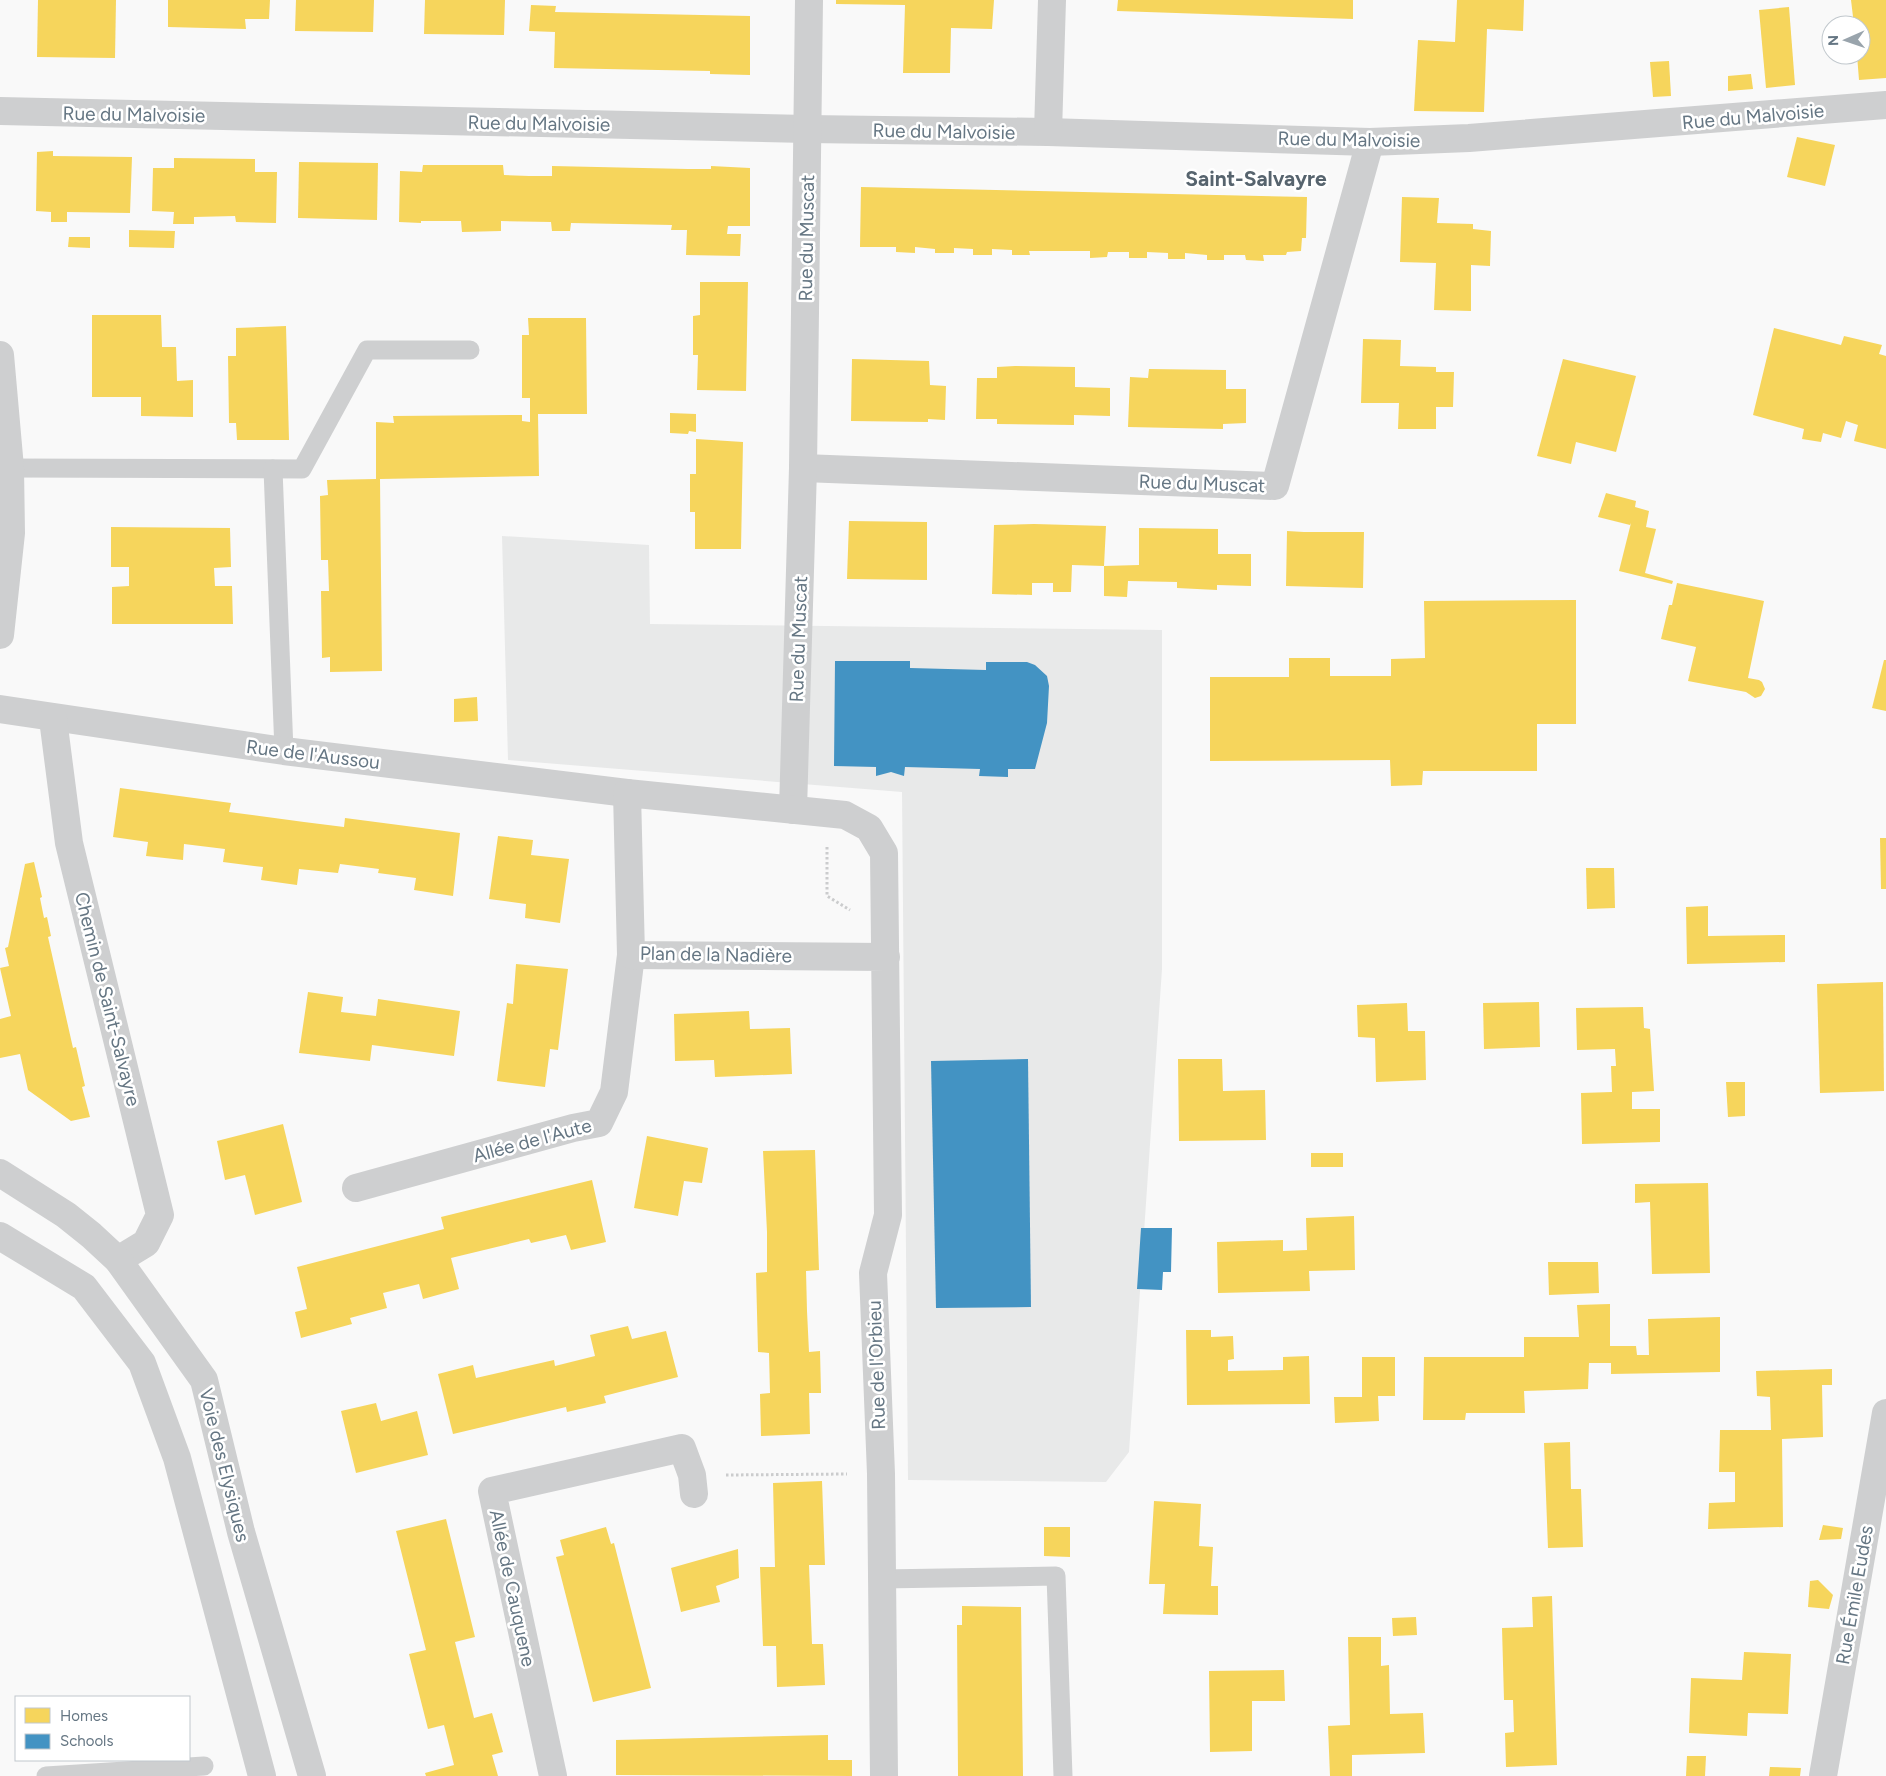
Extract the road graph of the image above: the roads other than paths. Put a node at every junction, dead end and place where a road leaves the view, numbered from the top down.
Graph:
1 (809, 0) edge
2 (1052, 0) edge
3 (1886, 105) edge
4 (0, 111) edge
5 (807, 129) junction
6 (1048, 132) junction
7 (1370, 142) junction
8 (470, 350) dead end
9 (0, 355) edge
10 (10, 468) junction
11 (803, 468) junction
12 (273, 469) junction
13 (0, 635) edge
14 (0, 709) edge
15 (53, 718) junction
16 (284, 751) junction
17 (627, 793) junction
18 (793, 810) junction
19 (631, 954) junction
20 (886, 957) junction
21 (0, 1173) edge
22 (356, 1188) dead end
23 (0, 1236) edge
24 (118, 1260) junction
25 (1886, 1413) edge
26 (693, 1485) road end
27 (882, 1579) junction
28 (204, 1766) dead end
29 (46, 1776) edge
30 (262, 1776) edge
31 (312, 1776) edge
32 (553, 1776) edge
33 (884, 1776) edge
34 (1063, 1776) edge
35 (1823, 1776) edge

1 - 5 street, Rue du Muscat
2 - 6 street
3 - 7 street, Rue du Malvoisie
4 - 5 street, Rue du Malvoisie
5 - 6 street, Rue du Malvoisie
5 - 11 street, Rue du Muscat
6 - 7 street, Rue du Malvoisie
7 - 11 street, Rue du Muscat
8 - 12 lane
9 - 10 street
10 - 12 lane
10 - 13 street
11 - 18 street, Rue du Muscat
12 - 16 lane
14 - 15 street, Rue de l'Aussou
15 - 16 street, Rue de l'Aussou
15 - 24 street, Chemin de Saint-Salvayre
16 - 17 street, Rue de l'Aussou
17 - 18 street
17 - 19 street, Plan de la Nadière
18 - 20 street
19 - 20 street, Plan de la Nadière
19 - 22 street, Allée de l'Aute
20 - 27 street, Rue de l'Orbieu
21 - 24 street, Voie des Elysiques
23 - 30 street
24 - 31 street, Voie des Elysiques
25 - 35 street, Rue Émile Eudes
26 - 32 street, Allée de Cauquene
27 - 33 street, Rue de l'Orbieu
27 - 34 lane
28 - 29 lane

